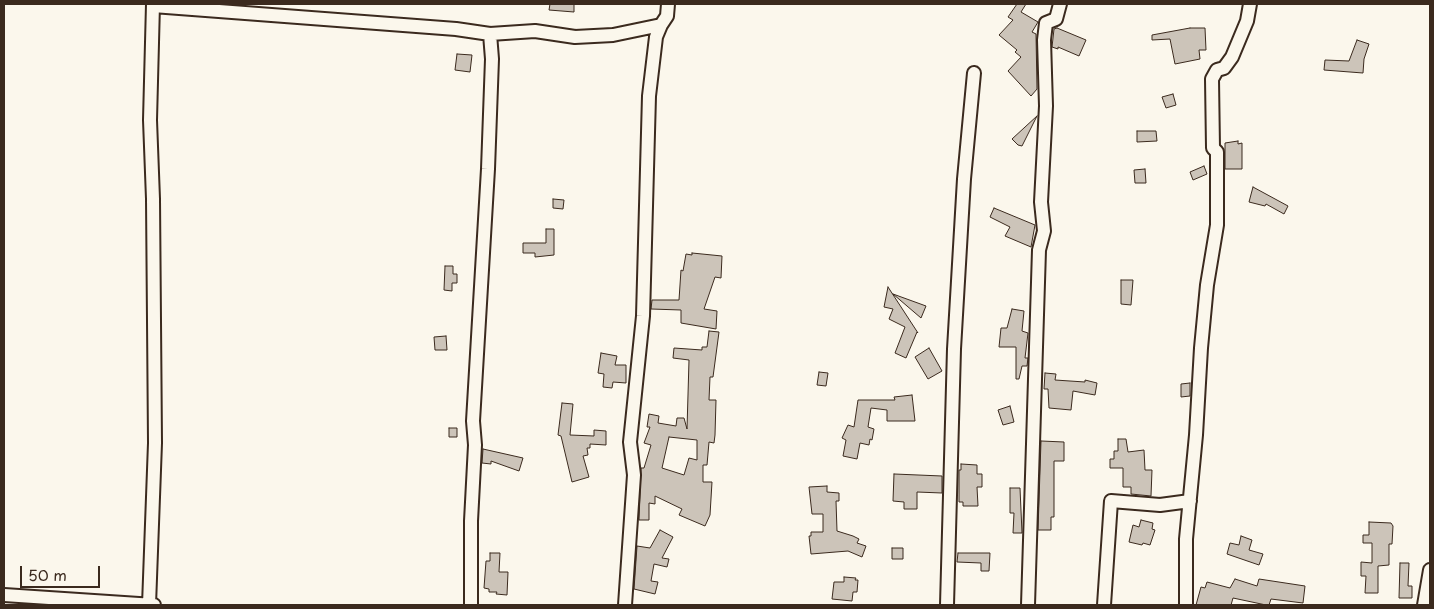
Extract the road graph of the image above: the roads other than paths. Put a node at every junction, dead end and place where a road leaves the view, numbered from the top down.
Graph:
1 (668, 4) edge
2 (1060, 4) edge
3 (1250, 4) edge
4 (153, 5) edge
5 (661, 25) junction
6 (490, 34) junction
7 (974, 73) dead end
8 (1190, 501) junction
9 (1430, 570) edge
10 (4, 595) edge
11 (58, 602) edge
12 (149, 605) edge
13 (154, 605) edge
14 (471, 605) edge
15 (625, 605) edge
16 (947, 605) edge
17 (1028, 605) edge
18 (1104, 605) edge
19 (1186, 605) edge
20 (1424, 605) edge

1 - 5 street
2 - 17 street
3 - 8 street
4 - 6 street
4 - 12 street
5 - 6 street
5 - 15 street
6 - 14 street
7 - 16 street
8 - 18 street
8 - 19 street
9 - 20 street
10 - 11 street
11 - 12 street
12 - 13 street

